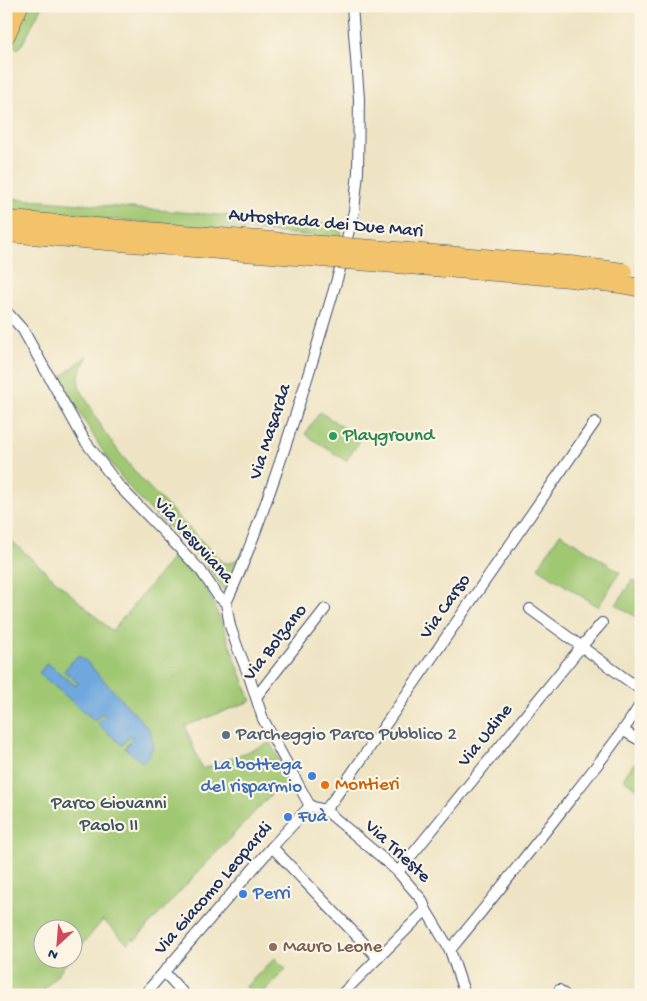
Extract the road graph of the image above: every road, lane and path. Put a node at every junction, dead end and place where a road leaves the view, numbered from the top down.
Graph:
1 (19, 6) edge
2 (352, 6) edge
3 (6, 35) edge
4 (7, 223) edge
5 (347, 238) dead end
6 (340, 269) dead end
7 (641, 276) edge
8 (641, 288) edge
9 (8, 316) edge
10 (595, 422) dead end
11 (226, 603) junction
12 (530, 609) dead end
13 (325, 610) dead end
14 (602, 623) dead end
15 (581, 647) junction
16 (641, 690) edge
17 (256, 697) junction
18 (641, 702) edge
19 (622, 730) junction
20 (641, 741) edge
21 (310, 806) junction
22 (325, 810) junction
23 (272, 847) junction
24 (398, 872) junction
25 (426, 910) junction
26 (450, 950) junction
27 (378, 958) junction
28 (164, 972) junction
29 (144, 995) edge
30 (185, 995) edge
31 (341, 995) edge
32 (465, 995) edge

1 - 3 highway
2 - 5 street
4 - 7 highway, Autostrada dei Due Mari, bridge
4 - 8 highway, Autostrada dei Due Mari, bridge
6 - 11 street, Via Masarda
9 - 11 street, Via Vesuviana
10 - 22 street, Via Carso
11 - 17 street, Via Vesuviana
12 - 15 street
13 - 17 street, Via Bolzano
14 - 15 street, Via Udine
15 - 16 street
15 - 24 street, Via Udine
17 - 21 street, Via Vesuviana
18 - 19 street
19 - 20 street
19 - 26 street
21 - 22 street, Via Trieste
21 - 23 street, Via Giacomo Leopardi
22 - 24 street, Via Trieste
23 - 27 street
23 - 28 street, Via Giacomo Leopardi
24 - 25 street, Via Trieste
25 - 26 street, Via Trieste
25 - 27 street
26 - 32 street, Via Trieste
27 - 31 street
28 - 29 street, Via Giacomo Leopardi
28 - 30 street

